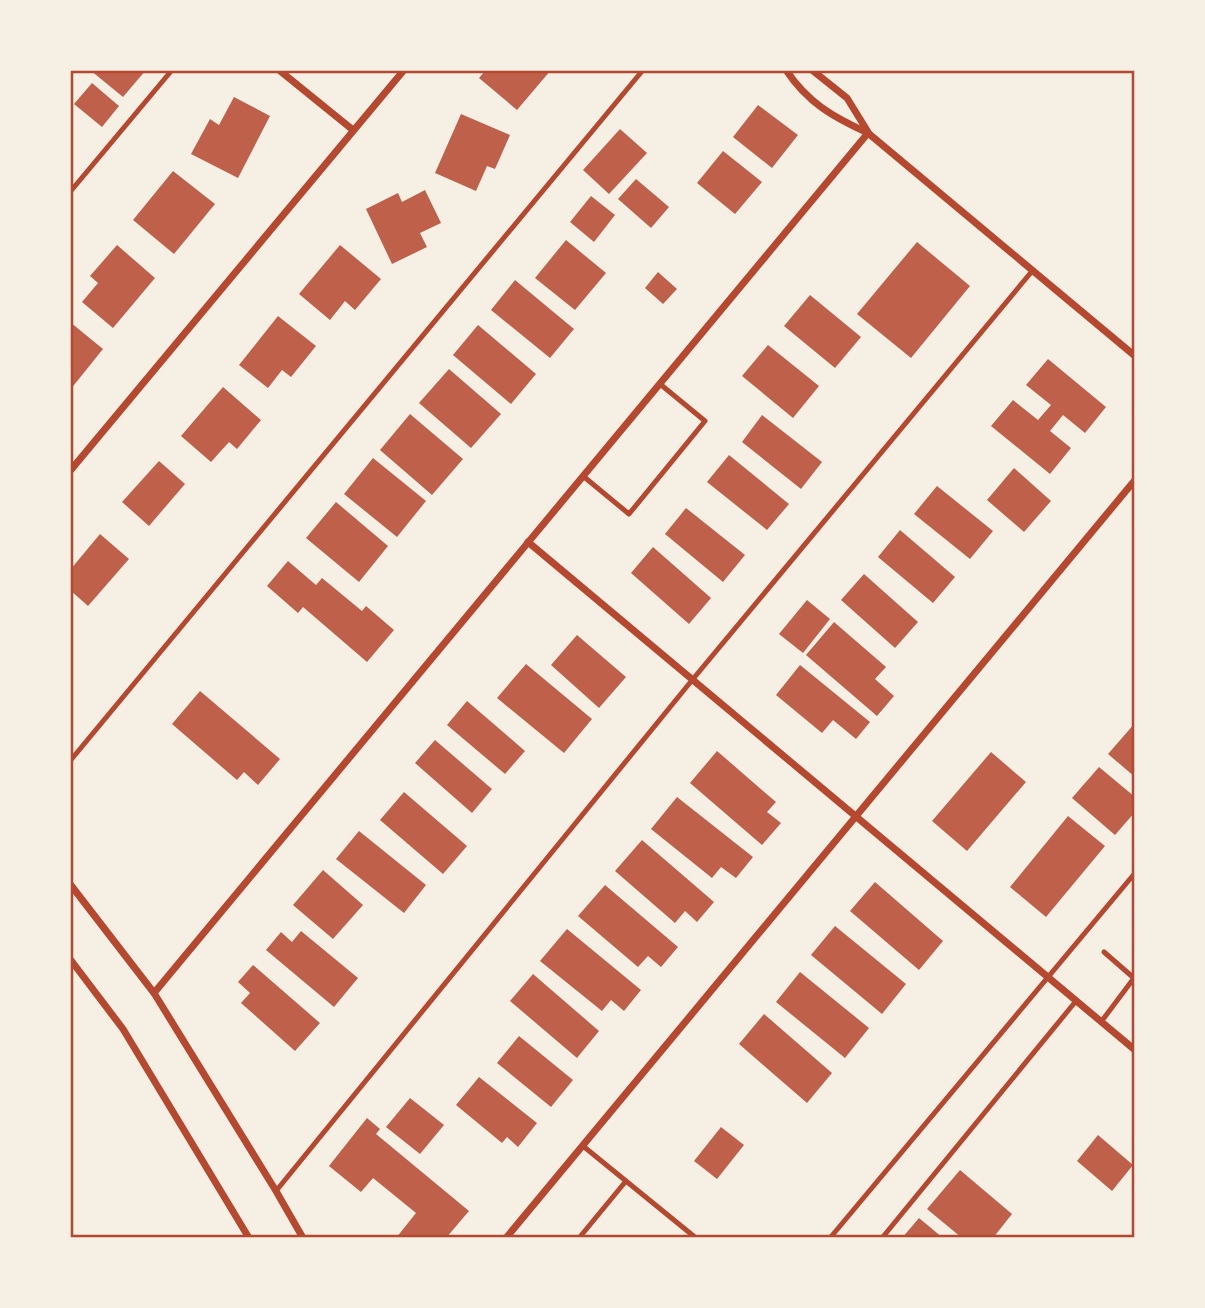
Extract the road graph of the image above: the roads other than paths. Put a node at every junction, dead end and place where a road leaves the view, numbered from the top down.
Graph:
1 (172, 70) edge
2 (279, 70) edge
3 (404, 70) edge
4 (643, 70) edge
5 (786, 70) edge
6 (812, 70) edge
7 (353, 130) junction
8 (868, 133) junction
9 (70, 192) edge
10 (1033, 270) junction
11 (1135, 356) edge
12 (660, 384) junction
13 (70, 471) edge
14 (583, 477) junction
15 (1135, 480) edge
16 (528, 542) junction
17 (693, 679) junction
18 (70, 761) edge
19 (855, 816) junction
20 (1135, 873) edge
21 (70, 884) edge
22 (1104, 952) dead end
23 (70, 960) edge
24 (1048, 977) junction
25 (1134, 978) edge
26 (154, 993) junction
27 (1076, 1001) junction
28 (1101, 1022) junction
29 (1135, 1051) edge
30 (583, 1146) junction
31 (626, 1181) junction
32 (276, 1191) junction
33 (249, 1238) edge
34 (303, 1238) edge
35 (506, 1238) edge
36 (579, 1238) edge
37 (696, 1238) edge
38 (830, 1238) edge
39 (883, 1238) edge

1 - 9 lane
2 - 7 street
3 - 7 street
4 - 18 lane
5 - 8 street
6 - 8 street
7 - 13 street
8 - 10 street
8 - 12 street
10 - 11 street
10 - 17 lane
12 - 14 street
12 - 14 lane
14 - 16 street
15 - 19 street
16 - 17 street
16 - 26 street
17 - 19 street
17 - 32 lane
19 - 24 street
19 - 30 street
20 - 24 lane
21 - 26 street
22 - 25 lane
23 - 33 street
24 - 27 street
24 - 38 lane
25 - 28 lane
26 - 32 street
27 - 28 street
27 - 39 lane
28 - 29 street
30 - 31 lane
30 - 35 street
31 - 36 lane
31 - 37 lane
32 - 34 street

